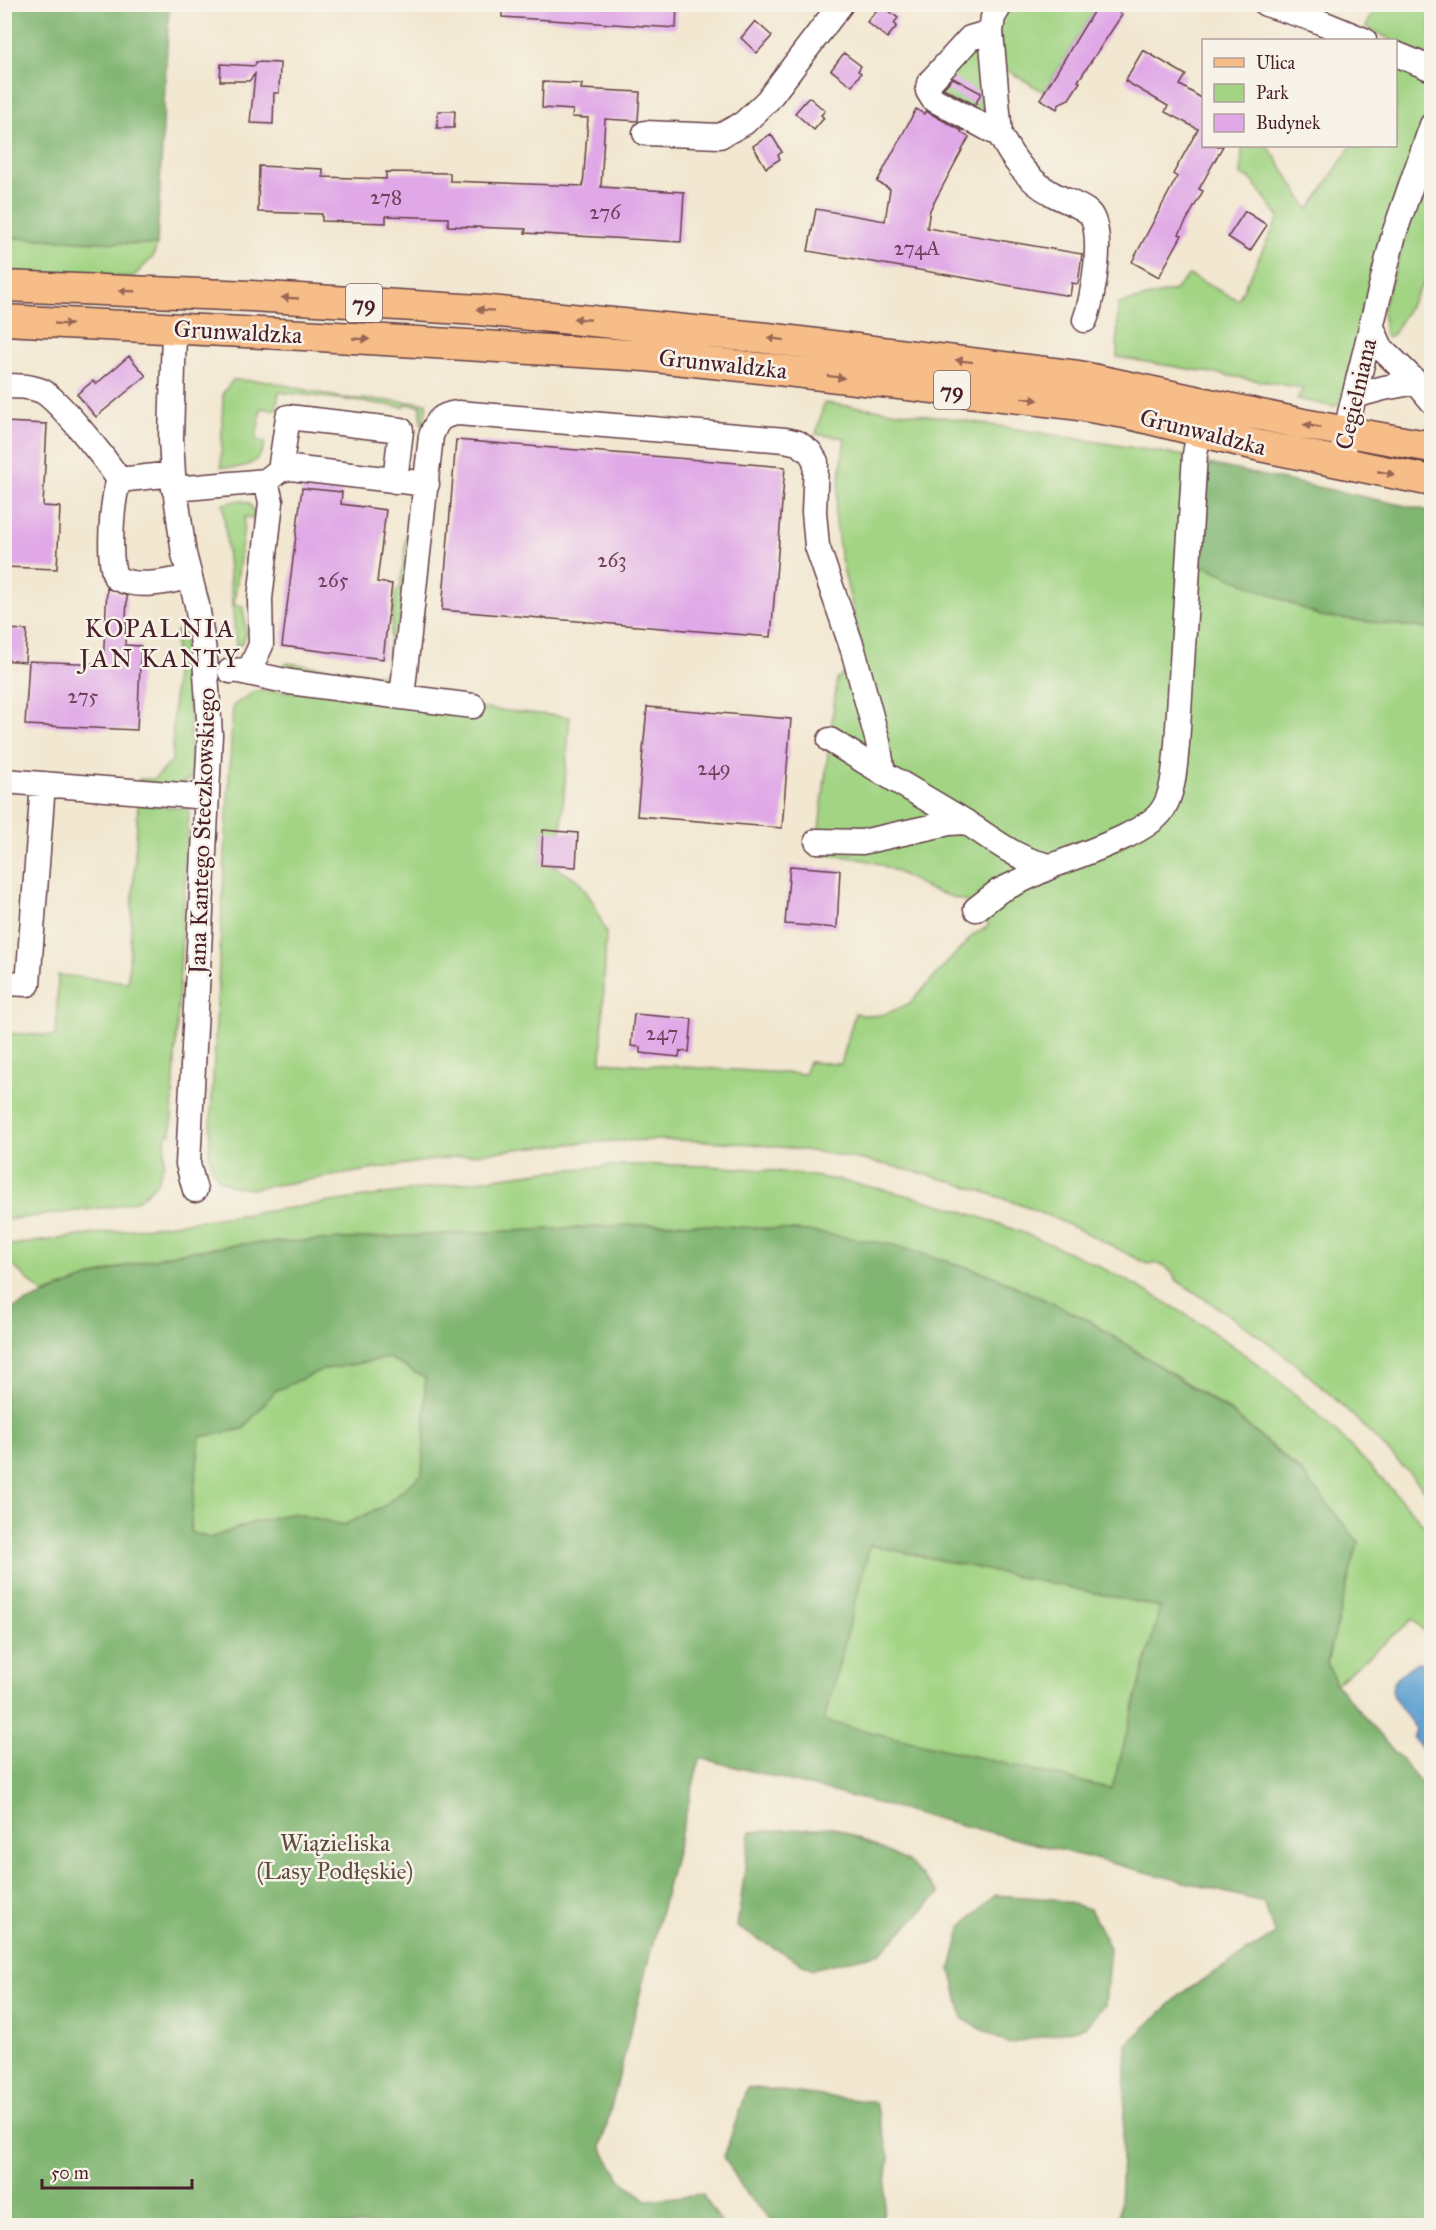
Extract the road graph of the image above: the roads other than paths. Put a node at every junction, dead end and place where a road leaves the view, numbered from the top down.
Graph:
1 (841, 4) edge
2 (1001, 4) edge
3 (1266, 4) edge
4 (991, 32) junction
5 (1362, 39) edge
6 (1397, 55) edge
7 (1431, 69) edge
8 (1431, 125) edge
9 (645, 134) dead end
10 (1000, 135) junction
11 (4, 286) edge
12 (4, 320) edge
13 (1085, 320) dead end
14 (1371, 325) junction
15 (174, 330) junction
16 (1416, 382) junction
17 (4, 386) edge
18 (1354, 396) junction
19 (1431, 401) edge
20 (401, 430) junction
21 (1199, 432) junction
22 (1347, 433) junction
23 (432, 434) junction
24 (1431, 447) edge
25 (1340, 464) junction
26 (273, 476) junction
27 (119, 480) junction
28 (173, 481) junction
29 (395, 481) junction
30 (1431, 481) edge
31 (426, 484) junction
32 (189, 577) junction
33 (206, 671) junction
34 (239, 671) junction
35 (402, 697) junction
36 (472, 706) dead end
37 (830, 740) dead end
38 (883, 774) junction
39 (4, 781) edge
40 (43, 784) junction
41 (207, 797) junction
42 (966, 822) junction
43 (817, 841) dead end
44 (1052, 866) junction
45 (976, 909) dead end
46 (4, 983) edge
47 (195, 1190) dead end

1 - 9 street
2 - 4 street
3 - 5 street
4 - 10 street
4 - 10 street
6 - 7 street
8 - 14 street, Cegielniana
10 - 13 street
22 -> 11 main road, Grunwaldzka / 79
12 -> 15 main road, Grunwaldzka / 79
14 - 16 street, Cegielniana
14 - 18 street, Cegielniana
15 -> 21 main road, Grunwaldzka / 79
15 - 28 street, Jana Kantego Steczkowskiego
16 - 18 street
16 - 19 street, Cegielniana
17 - 27 street
18 - 22 street, Cegielniana
20 - 23 street
20 - 26 street
20 - 29 street
21 - 25 main road, Grunwaldzka / 79
21 - 44 street
22 - 24 main road, Grunwaldzka / 79
22 - 25 street, Cegielniana
23 - 31 street
23 - 38 street
25 -> 30 main road, Grunwaldzka / 79
26 - 28 street
26 - 29 street
26 - 34 street
27 - 28 street
27 - 32 street
28 - 32 street, Jana Kantego Steczkowskiego
29 - 31 street
31 - 35 street
32 - 33 street, Jana Kantego Steczkowskiego
33 - 34 street
33 - 41 street, Jana Kantego Steczkowskiego
34 - 35 street
35 - 36 street
37 - 38 street
38 - 42 street
39 - 40 street
40 - 41 street
40 - 46 street
41 - 47 street, Jana Kantego Steczkowskiego
42 - 43 street
42 - 44 street
44 - 45 street

